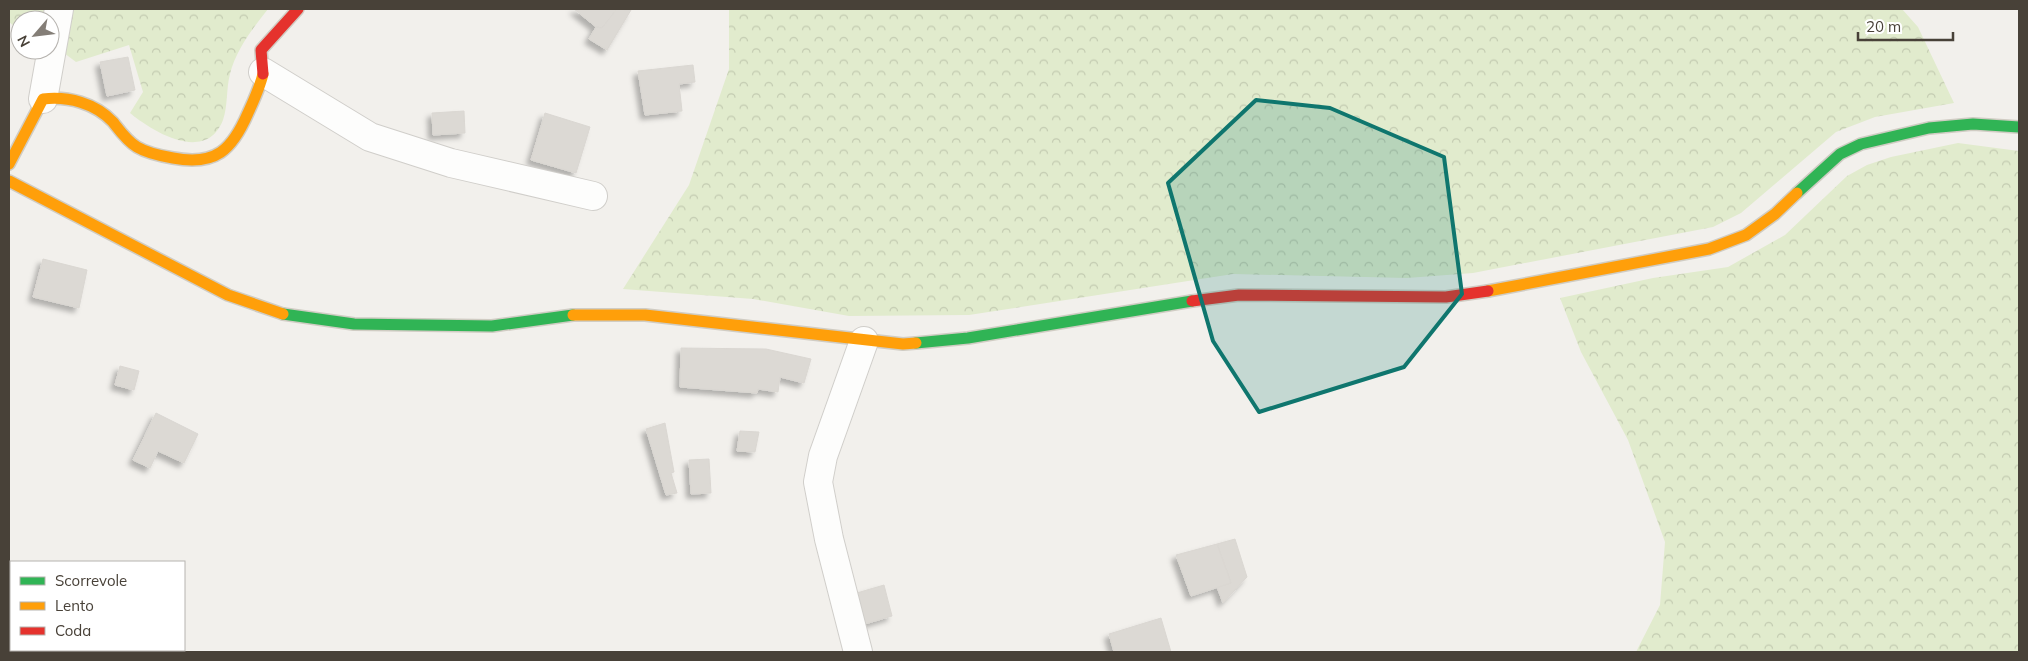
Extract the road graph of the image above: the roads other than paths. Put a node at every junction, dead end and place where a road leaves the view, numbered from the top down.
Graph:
1 (59, 9) edge
2 (298, 9) edge
3 (263, 72) junction
4 (43, 99) junction
5 (2019, 127) edge
6 (9, 164) edge
7 (9, 181) edge
8 (593, 196) dead end
9 (864, 341) junction
10 (858, 652) edge

1 - 4 street
2 - 3 main road
3 - 4 main road
3 - 8 street
4 - 6 main road
5 - 9 main road
7 - 9 main road
9 - 10 street

